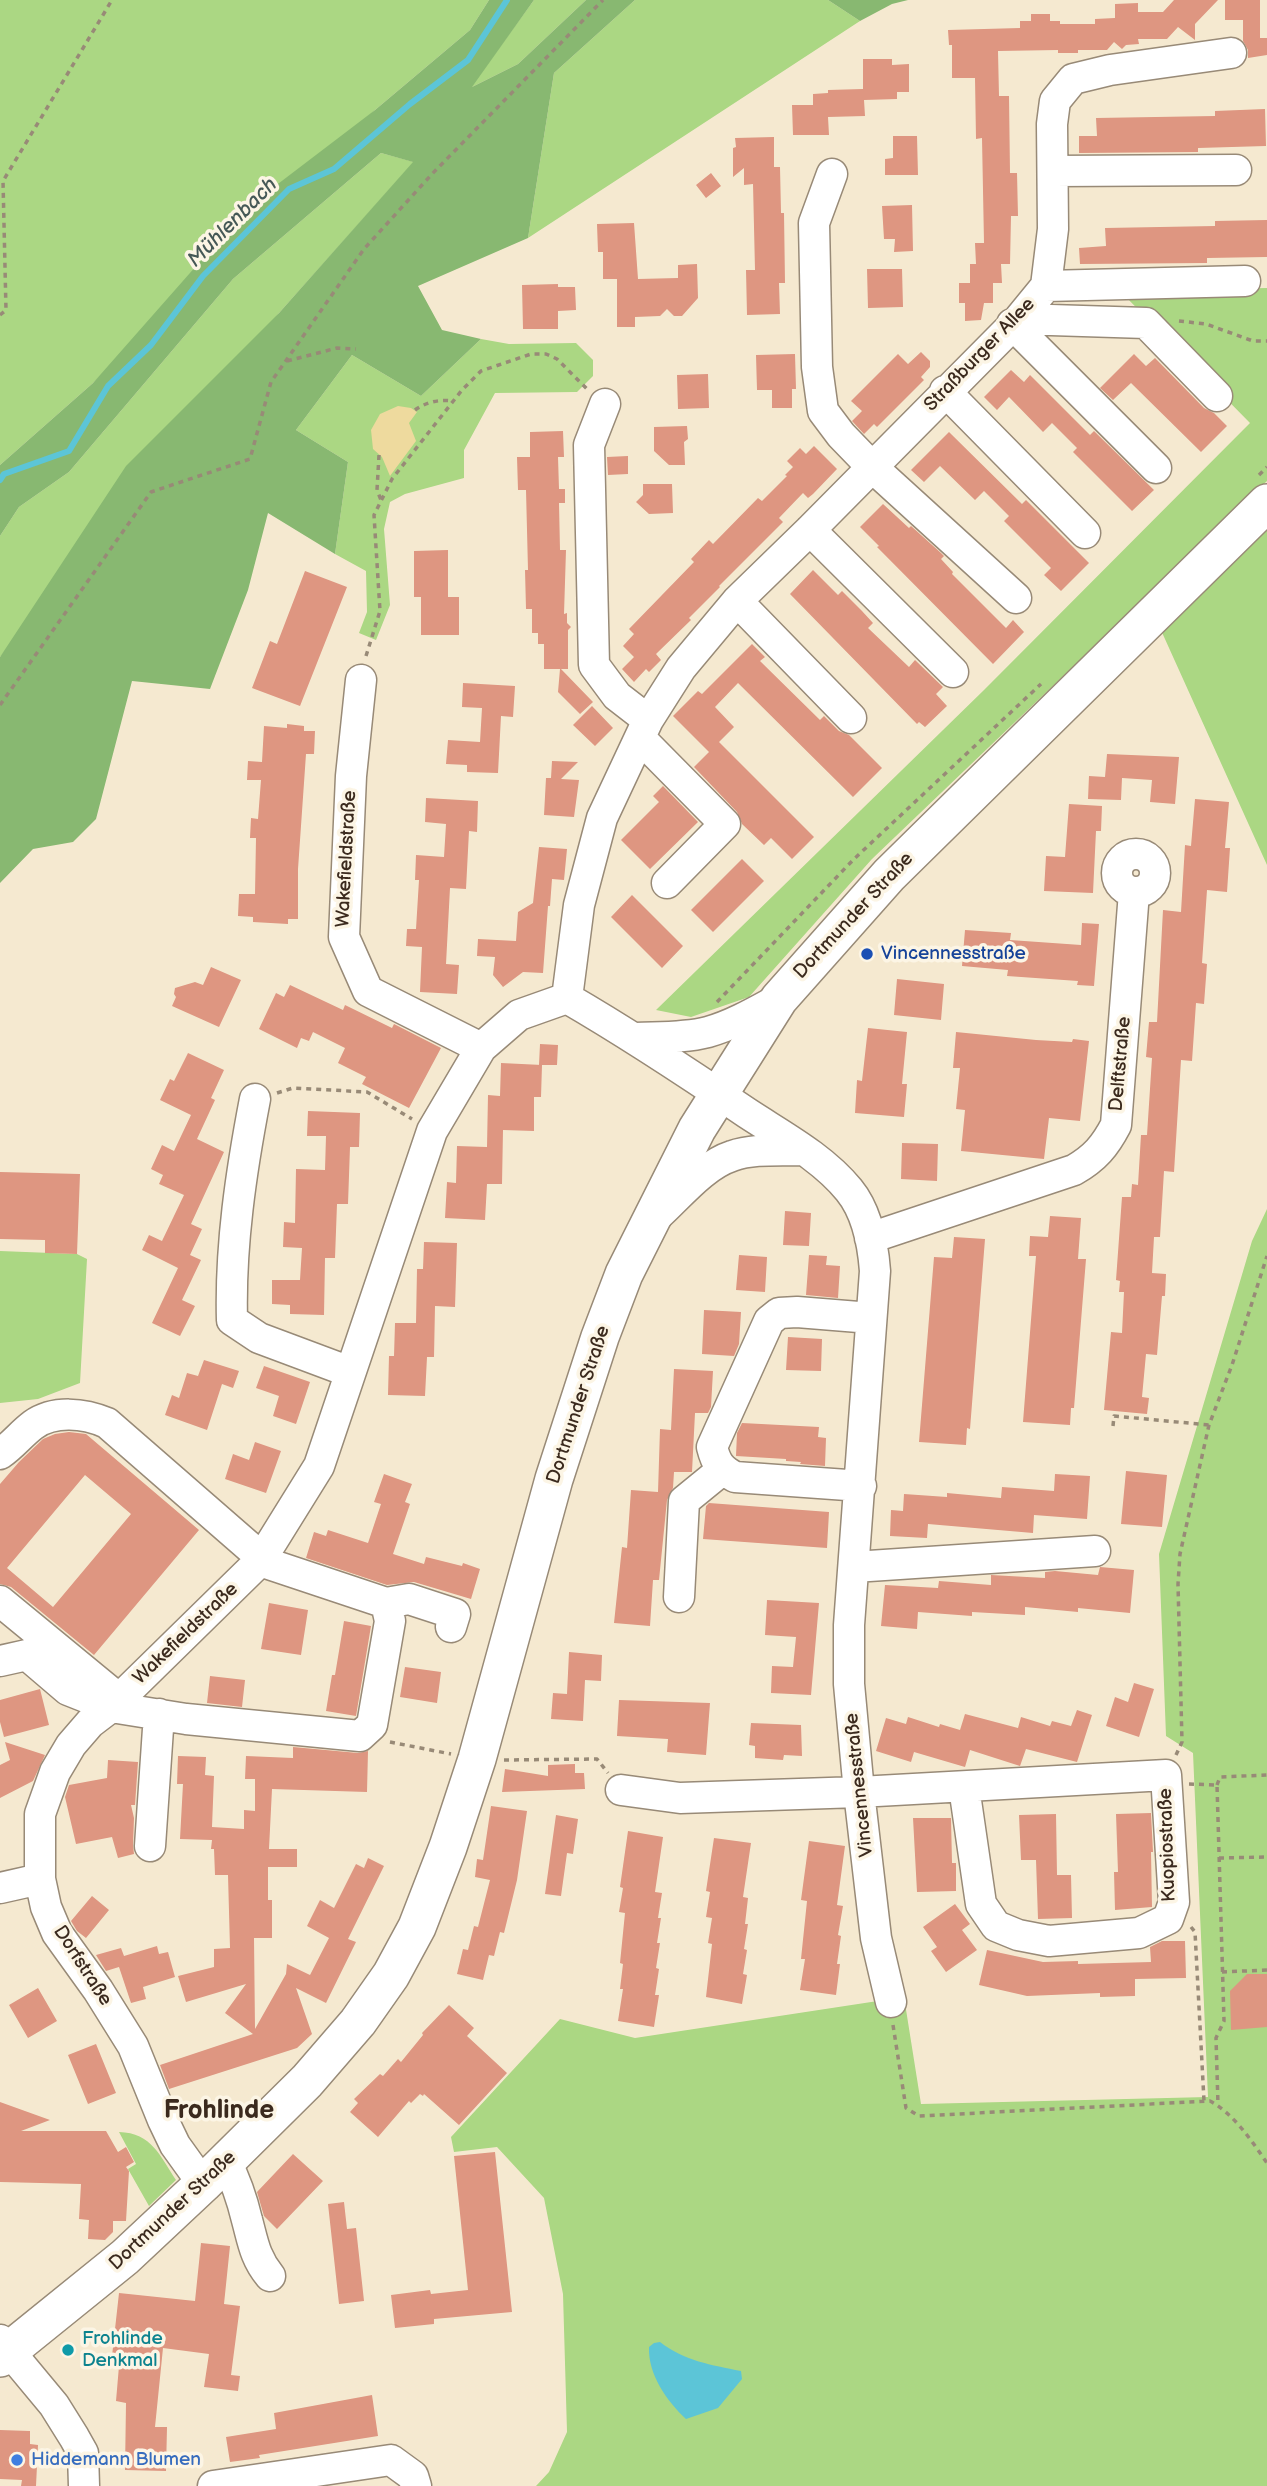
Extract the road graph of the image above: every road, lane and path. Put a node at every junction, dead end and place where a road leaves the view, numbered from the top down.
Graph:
1 (111, 0) edge
2 (603, 0) edge
3 (1231, 53) dead end
4 (1236, 170) dead end
5 (1054, 171) junction
6 (832, 174) dead end
7 (1245, 281) dead end
8 (1046, 286) junction
9 (0, 315) edge
10 (1015, 322) junction
11 (1146, 323) junction
12 (1267, 341) edge
13 (356, 349) dead end
14 (285, 361) junction
15 (945, 391) junction
16 (1217, 396) dead end
17 (453, 401) junction
18 (604, 407) joint
19 (415, 410) dead end
20 (379, 456) dead end
21 (871, 466) junction
22 (1267, 467) edge
23 (1156, 468) dead end
24 (1263, 489) edge
25 (381, 500) junction
26 (810, 530) junction
27 (1085, 533) dead end
28 (1016, 598) dead end
29 (737, 601) junction
30 (953, 672) dead end
31 (361, 680) joint
32 (1042, 682) dead end
33 (0, 705) edge
34 (851, 718) dead end
35 (644, 729) junction
36 (667, 883) dead end
37 (1135, 892) dead end
38 (567, 999) junction
39 (779, 999) junction
40 (712, 1007) dead end
41 (636, 1038) junction
42 (481, 1048) junction
43 (719, 1094) junction
44 (255, 1099) joint
45 (432, 1131) junction
46 (804, 1150) junction
47 (648, 1225) junction
48 (870, 1238) junction
49 (1267, 1256) edge
50 (871, 1318) junction
51 (350, 1372) junction
52 (1209, 1425) junction
53 (1113, 1426) dead end
54 (0, 1454) edge
55 (722, 1470) junction
56 (861, 1486) junction
57 (1095, 1551) dead end
58 (261, 1560) junction
59 (854, 1567) junction
60 (679, 1597) dead end
61 (0, 1601) edge
62 (386, 1603) junction
63 (451, 1628) dead end
64 (0, 1661) edge
65 (115, 1703) junction
66 (159, 1714) junction
67 (1267, 1775) edge
68 (1166, 1779) junction
69 (1217, 1785) junction
70 (964, 1787) junction
71 (621, 1790) dead end
72 (859, 1792) junction
73 (150, 1846) dead end
74 (1267, 1857) edge
75 (1219, 1858) junction
76 (40, 1879) junction
77 (0, 1888) edge
78 (1174, 1902) junction
79 (1267, 1970) edge
80 (1222, 1972) junction
81 (891, 2002) joint
82 (1204, 2101) junction
83 (1218, 2106) junction
84 (1267, 2163) edge
85 (214, 2173) junction
86 (270, 2276) dead end
87 (3, 2350) edge
88 (85, 2486) edge
89 (213, 2486) edge
90 (416, 2486) edge

1 - 9 path
2 - 14 path
3 - 5 street, Straßburger Allee
4 - 5 street
5 - 8 street, Straßburger Allee
6 - 21 street
7 - 8 street
8 - 10 street, Straßburger Allee
10 - 11 street
10 - 15 street, Straßburger Allee
10 - 23 street
11 - 12 path
11 - 16 street
13 - 14 path
14 - 33 path
15 - 21 street, Straßburger Allee
15 - 27 street
17 - 18 path
17 - 19 path
17 - 25 path
18 - 35 street
20 - 25 path
21 - 26 street, Straßburger Allee
21 - 28 street
22 - 24 path
24 - 39 main road, Dortmunder Straße
25 - 31 path
26 - 29 street, Straßburger Allee
26 - 30 street
29 - 34 street
29 - 35 street, Straßburger Allee
31 - 42 street, Wakefieldstraße
32 - 40 path, Dortmunder Straße
35 - 36 street
35 - 38 street, Straßburger Allee
37 - 48 street, Delftstraße
38 - 41 street
38 - 42 street, Wakefieldstraße
39 - 41 street
39 - 43 main road, Dortmunder Straße
41 - 43 street
42 - 45 street, Wakefieldstraße
43 - 46 street, Vincennesstraße
43 - 47 main road, Dortmunder Straße
44 - 45 path
44 - 51 street
45 - 51 street, Wakefieldstraße
46 - 47 street
46 - 48 street, Vincennesstraße
47 - 85 main road, Dortmunder Straße
48 - 50 street, Vincennesstraße
49 - 52 path
50 - 55 street
50 - 56 street, Vincennesstraße
51 - 58 street, Wakefieldstraße
52 - 53 path
52 - 68 path
54 - 58 street
55 - 56 street
55 - 60 street
56 - 59 street, Vincennesstraße
57 - 59 street
58 - 62 street
58 - 65 street, Wakefieldstraße
59 - 72 street, Vincennesstraße
61 - 65 street
62 - 63 street
62 - 66 street
64 - 65 street
65 - 66 street
65 - 76 street, Dorfstraße
66 - 73 street
67 - 69 path
68 - 69 path
68 - 70 street, Kuopiostraße
68 - 78 street, Kuopiostraße
69 - 75 path
70 - 72 street, Kuopiostraße
70 - 78 street, Kuopiostraße
71 - 72 street, Kuopiostraße
72 - 81 street, Vincennesstraße
74 - 75 path
75 - 80 path
76 - 77 street
76 - 85 street, Dorfstraße
78 - 82 path
79 - 80 path
80 - 83 path
81 - 82 path
82 - 83 path
83 - 84 path
85 - 86 street, Dorfstraße
85 - 87 main road, Dortmunder Straße
87 - 88 street
89 - 90 street

